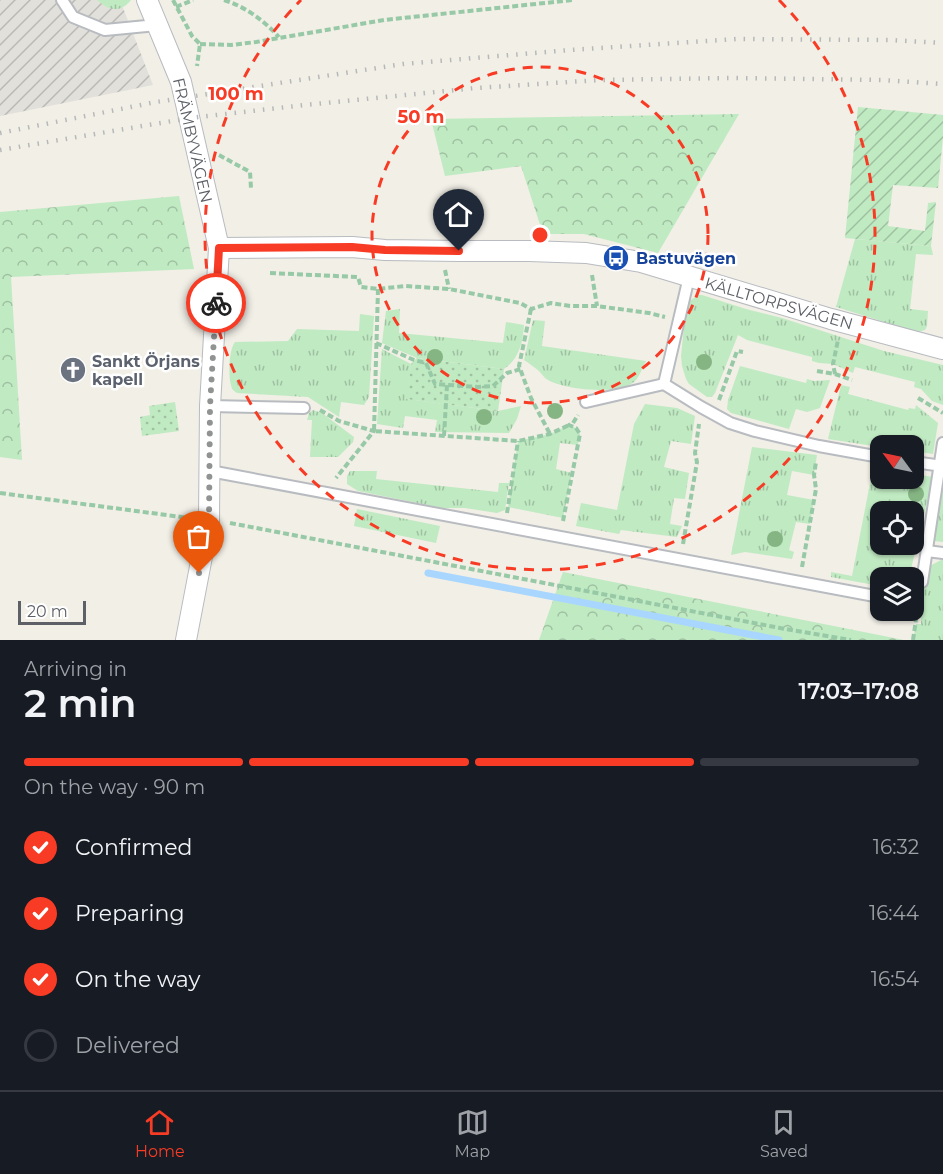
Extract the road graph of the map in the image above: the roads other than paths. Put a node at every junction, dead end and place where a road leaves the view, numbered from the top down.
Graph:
1 (62, 0) edge
2 (147, 0) edge
3 (158, 25) junction
4 (219, 248) junction
5 (689, 277) junction
6 (943, 349) edge
7 (664, 384) junction
8 (586, 402) road end
9 (210, 406) junction
10 (304, 408) road end
11 (943, 443) edge
12 (870, 456) edge
13 (924, 463) edge
14 (942, 466) edge
15 (210, 471) junction
16 (927, 551) junction
17 (943, 553) edge
18 (923, 567) edge
19 (870, 595) edge
20 (186, 640) edge

1 - 3 lane
2 - 3 street, FRÄMBYVÄGEN
3 - 4 street, FRÄMBYVÄGEN
4 - 5 street, KÄLLTORPSVÄGEN
4 - 9 street
5 - 6 street, KÄLLTORPSVÄGEN
5 - 7 lane
7 - 8 lane
7 - 12 lane
9 - 10 lane
9 - 15 street
11 - 14 lane
13 - 14 lane
14 - 16 lane
15 - 19 lane
15 - 20 street
16 - 17 lane
16 - 18 lane

